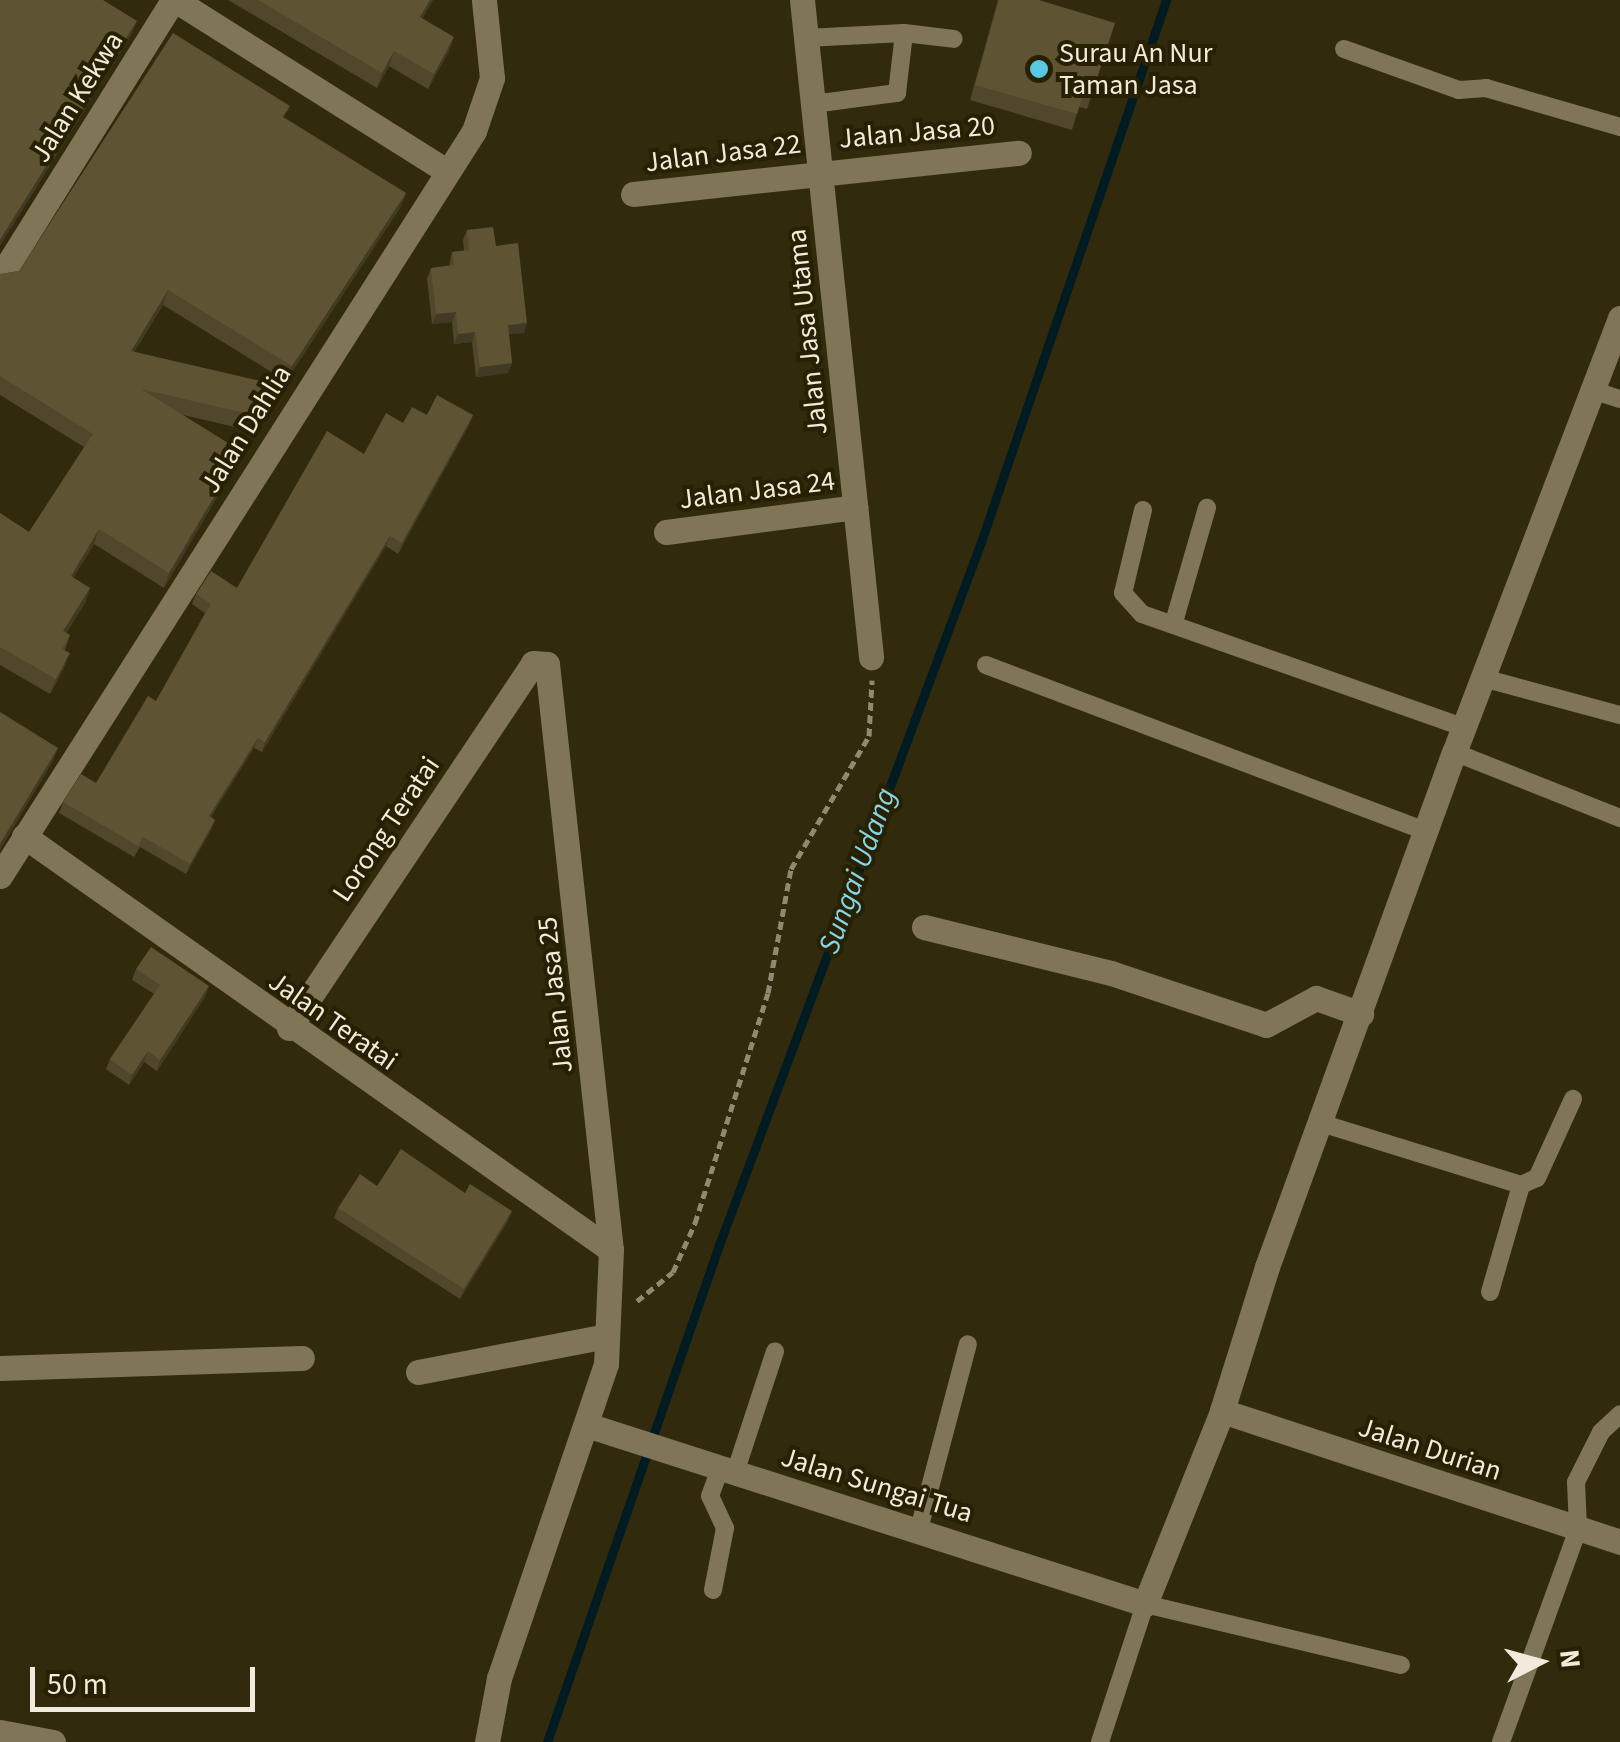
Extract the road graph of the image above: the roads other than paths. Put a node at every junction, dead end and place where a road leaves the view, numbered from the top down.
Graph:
1 (174, 0) edge
2 (484, 0) edge
3 (802, 0) edge
4 (904, 33) junction
5 (806, 38) junction
6 (954, 40) dead end
7 (1344, 49) dead end
8 (813, 104) junction
9 (1620, 127) edge
10 (1019, 153) dead end
11 (446, 170) junction
12 (820, 171) junction
13 (633, 194) dead end
14 (0, 277) edge
15 (1620, 318) edge
16 (1595, 391) junction
17 (1620, 400) edge
18 (856, 507) junction
19 (1206, 508) dead end
20 (1143, 510) dead end
21 (666, 532) dead end
22 (1174, 622) junction
23 (871, 657) road end
24 (533, 662) joint
25 (986, 665) dead end
26 (1483, 678) junction
27 (1620, 716) edge
28 (1463, 727) junction
29 (1454, 752) junction
30 (1620, 818) edge
31 (1426, 831) junction
32 (24, 836) junction
33 (0, 876) edge
34 (924, 927) dead end
35 (1361, 1014) junction
36 (289, 1028) junction
37 (1572, 1099) dead end
38 (1324, 1124) junction
39 (1521, 1186) junction
40 (611, 1250) junction
41 (1490, 1292) dead end
42 (607, 1336) junction
43 (968, 1344) dead end
44 (775, 1351) dead end
45 (302, 1358) dead end
46 (0, 1368) edge
47 (418, 1372) dead end
48 (1222, 1411) junction
49 (1620, 1414) edge
50 (590, 1426) junction
51 (717, 1467) junction
52 (919, 1528) junction
53 (1578, 1529) junction
54 (1620, 1542) edge
55 (713, 1590) dead end
56 (1145, 1604) junction
57 (1401, 1665) dead end
58 (0, 1732) edge
59 (52, 1742) edge
60 (486, 1742) edge
61 (1100, 1742) edge
62 (1501, 1742) edge

1 - 11 street
1 - 14 street, Jalan Kekwa
2 - 11 street, Jalan Dahlia
3 - 5 street, Jalan Jasa Utama
4 - 5 lane
4 - 6 lane
4 - 8 lane
5 - 8 street, Jalan Jasa Utama
7 - 9 lane
8 - 12 street, Jalan Jasa Utama
10 - 12 street, Jalan Jasa 20
11 - 32 street, Jalan Dahlia
12 - 13 street, Jalan Jasa 22
12 - 18 street, Jalan Jasa Utama
15 - 16 street
16 - 17 lane
16 - 26 street
18 - 21 street, Jalan Jasa 24
18 - 23 street, Jalan Jasa Utama
19 - 22 lane
20 - 22 lane
22 - 28 lane
24 - 36 street, Lorong Teratai
24 - 40 street, Jalan Jasa 25
25 - 31 lane
26 - 27 lane
26 - 28 street
28 - 29 street
29 - 30 lane
29 - 31 street
31 - 35 street
32 - 33 street, Jalan Dahlia
32 - 36 street, Jalan Teratai
34 - 35 street
35 - 38 street
36 - 40 street, Jalan Teratai
37 - 39 lane
38 - 39 lane
38 - 48 street
39 - 41 lane
40 - 42 street, Jalan Jasa 25
42 - 47 street
42 - 50 street, Jalan Jasa 25
43 - 52 lane
44 - 51 lane
45 - 46 street
48 - 53 street, Jalan Durian
48 - 56 street
49 - 53 lane
50 - 51 street, Jalan Sungai Tua
50 - 60 street, Jalan Jasa 25
51 - 52 street, Jalan Sungai Tua
51 - 55 lane
52 - 56 street, Jalan Sungai Tua
53 - 54 street, Jalan Durian
53 - 62 lane
56 - 57 lane
56 - 61 lane
58 - 59 street

